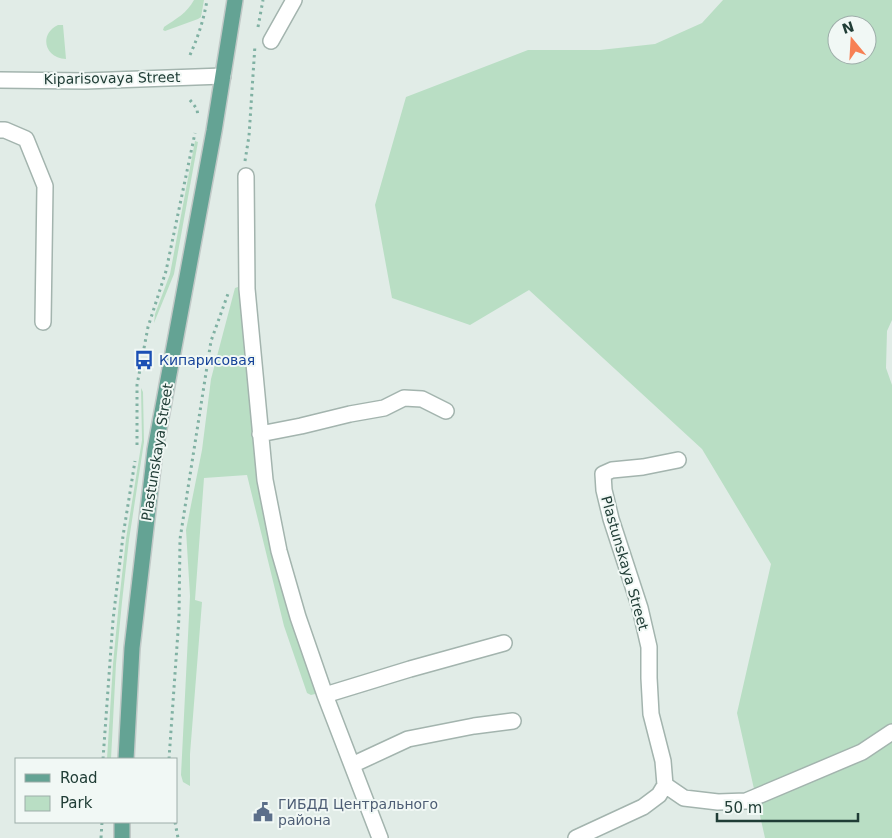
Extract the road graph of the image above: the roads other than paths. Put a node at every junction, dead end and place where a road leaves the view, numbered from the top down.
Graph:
1 (235, 0) edge
2 (294, 0) edge
3 (271, 41) dead end
4 (223, 76) junction
5 (0, 80) edge
6 (0, 130) edge
7 (245, 170) road end
8 (43, 322) dead end
9 (446, 412) dead end
10 (260, 434) junction
11 (678, 460) dead end
12 (504, 643) dead end
13 (325, 695) junction
14 (513, 720) dead end
15 (892, 732) edge
16 (126, 758) edge
17 (352, 765) junction
18 (665, 784) junction
19 (122, 823) edge
20 (122, 838) edge
21 (380, 838) edge
22 (576, 838) edge

1 - 4 main road, Plastunskaya Street
2 - 3 street
4 - 5 street, Kiparisovaya Street
4 - 16 main road, Plastunskaya Street
6 - 8 street
7 - 10 street
9 - 10 street
10 - 13 street
11 - 18 street, Plastunskaya Street
12 - 13 street
13 - 17 street
14 - 17 street
15 - 18 street
17 - 21 street
18 - 22 street
19 - 20 main road

